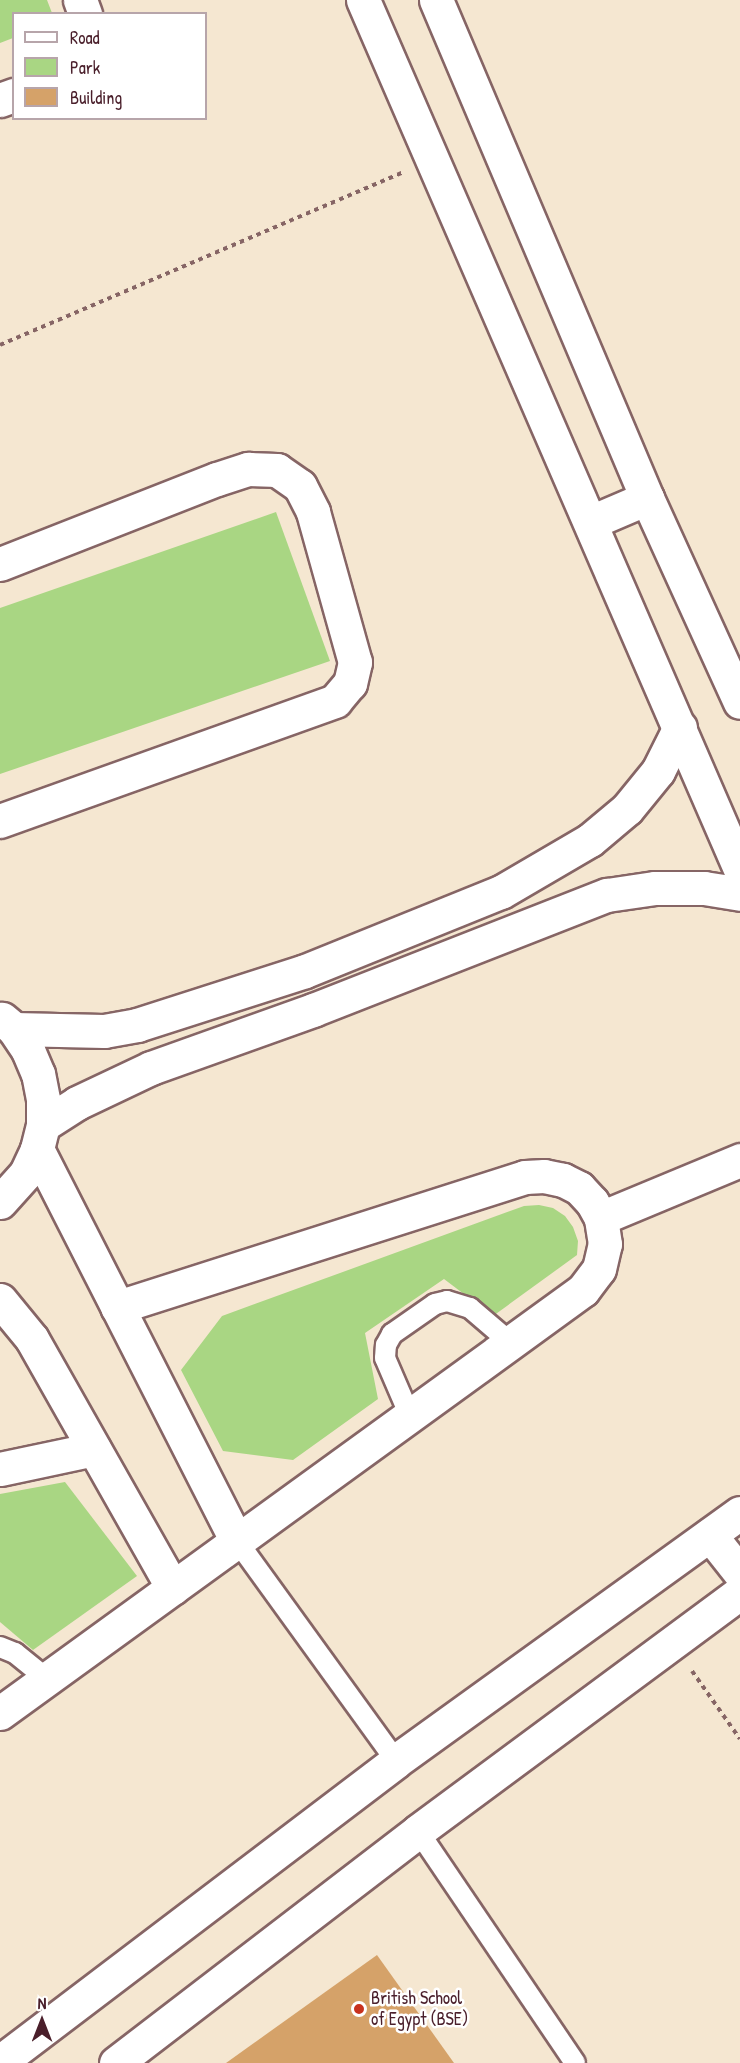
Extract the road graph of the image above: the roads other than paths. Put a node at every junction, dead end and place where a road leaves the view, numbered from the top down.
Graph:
1 (363, 0) edge
2 (436, 0) edge
3 (647, 498) junction
4 (591, 522) junction
5 (0, 564) edge
6 (740, 702) edge
7 (680, 727) junction
8 (0, 821) edge
9 (543, 868) junction
10 (740, 869) edge
11 (740, 894) edge
12 (559, 914) junction
13 (7, 1023) edge
14 (40, 1137) junction
15 (740, 1160) edge
16 (0, 1202) edge
17 (601, 1218) junction
18 (0, 1300) edge
19 (117, 1307) junction
20 (511, 1342) junction
21 (410, 1416) junction
22 (94, 1449) junction
23 (0, 1469) edge
24 (740, 1513) edge
25 (710, 1535) junction
26 (237, 1541) junction
27 (740, 1573) edge
28 (173, 1588) junction
29 (740, 1593) edge
30 (0, 1647) edge
31 (47, 1679) junction
32 (0, 1713) edge
33 (396, 1761) junction
34 (418, 1831) junction
35 (0, 2062) edge
36 (116, 2063) edge
37 (575, 2063) edge

1 - 4 street
2 - 3 street
3 - 4 street
3 - 6 street
4 - 7 street
5 - 8 street
7 - 9 street
7 - 10 street
9 - 12 street
9 - 13 street
11 - 12 street
12 - 14 street
13 - 14 street
14 - 16 street
14 - 19 street
15 - 17 street
17 - 19 street
17 - 20 street
18 - 22 street
19 - 26 street
20 - 21 street
20 - 21 lane
21 - 26 street
22 - 23 street
22 - 28 street
24 - 25 street
25 - 27 street
25 - 33 street
26 - 28 street
26 - 33 lane
28 - 31 street
29 - 34 street
30 - 31 lane
31 - 32 street
33 - 35 street
34 - 36 street
34 - 37 lane

